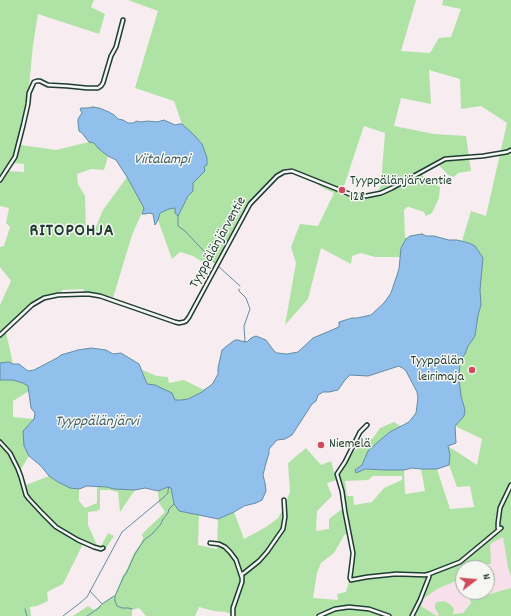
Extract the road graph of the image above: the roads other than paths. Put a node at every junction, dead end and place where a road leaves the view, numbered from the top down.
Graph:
1 (123, 20) dead end
2 (511, 150) edge
3 (0, 180) edge
4 (0, 335) edge
5 (367, 425) dead end
6 (0, 442) edge
7 (511, 485) edge
8 (284, 500) dead end
9 (210, 543) dead end
10 (103, 548) dead end
11 (429, 574) junction
12 (242, 578) junction
13 (233, 616) edge
14 (319, 616) edge
15 (389, 616) edge
16 (412, 616) edge

1 - 3 street
2 - 4 street, Tyyppälänjärventie
5 - 11 street
6 - 10 street
7 - 11 street
8 - 12 street
9 - 12 street
11 - 16 street
12 - 13 street
14 - 15 street

